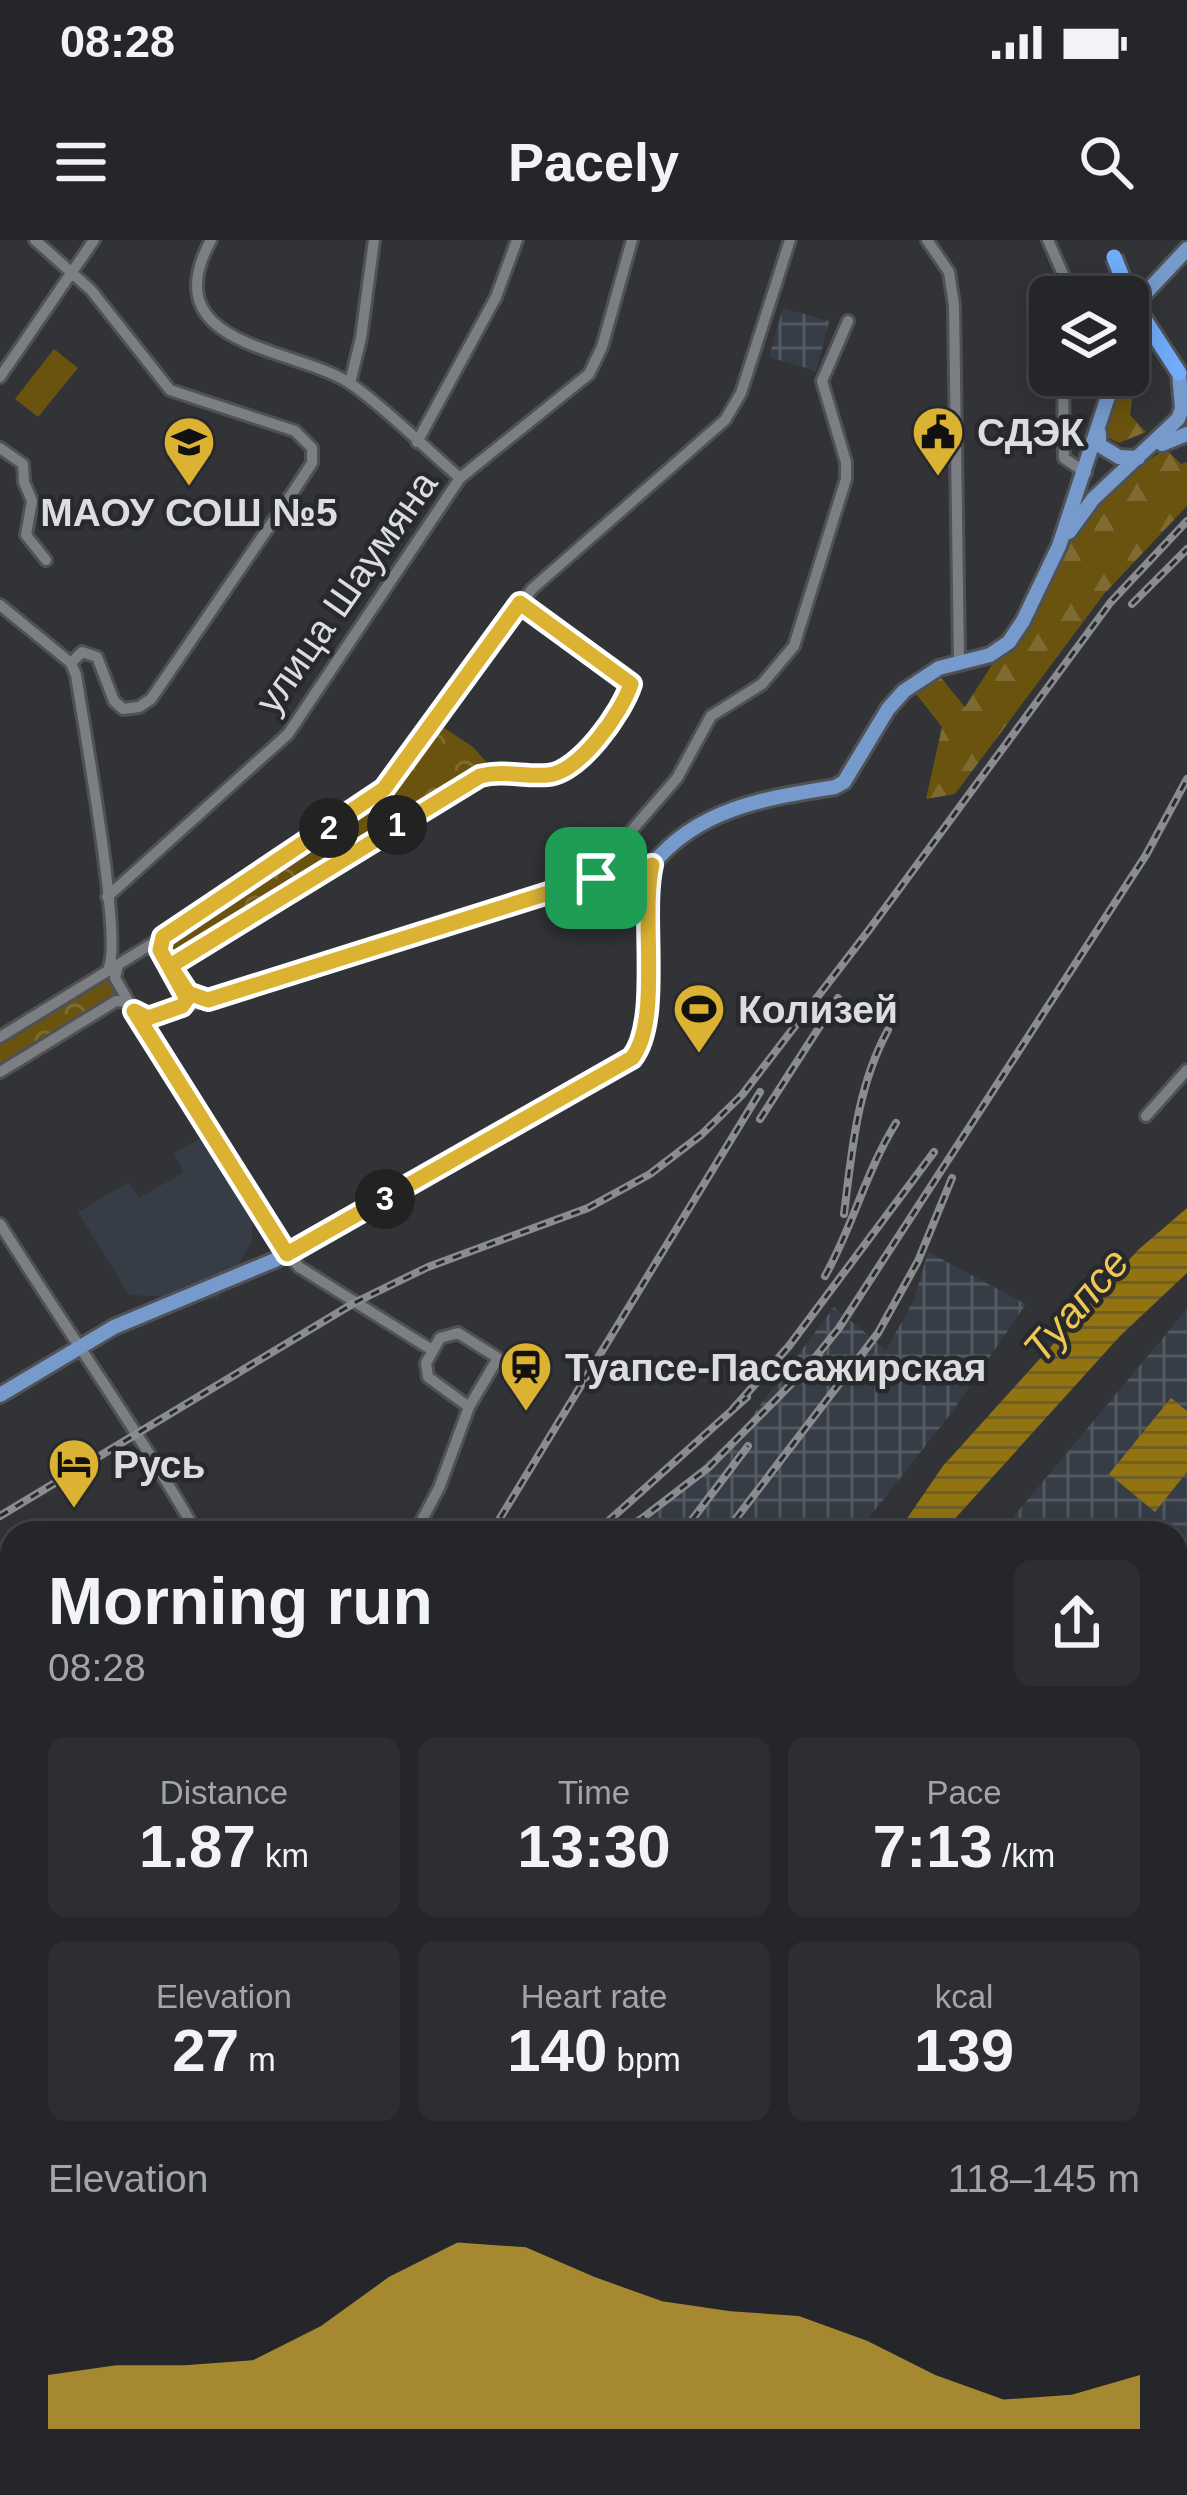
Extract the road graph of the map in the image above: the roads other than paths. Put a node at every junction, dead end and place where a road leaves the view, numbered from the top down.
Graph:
1 (35, 240) edge
2 (94, 240) edge
3 (211, 240) edge
4 (374, 240) edge
5 (517, 240) edge
6 (632, 240) edge
7 (790, 240) edge
8 (927, 240) edge
9 (1048, 240) edge
10 (1187, 249) edge
11 (1114, 257) dead end
12 (72, 270) junction
13 (1063, 276) edge
14 (1149, 290) edge
15 (848, 321) dead end
16 (1183, 376) edge
17 (0, 377) edge
18 (350, 383) junction
19 (1063, 396) edge
20 (1108, 396) edge
21 (1099, 429) junction
22 (1187, 434) edge
23 (417, 442) junction
24 (0, 448) edge
25 (1145, 453) junction
26 (1087, 469) junction
27 (460, 478) junction
28 (1114, 480) junction
29 (1059, 546) junction
30 (46, 560) dead end
31 (520, 603) junction
32 (0, 605) edge
33 (959, 660) junction
34 (71, 663) junction
35 (652, 865) junction
36 (596, 878) junction
37 (107, 897) junction
38 (153, 949) junction
39 (116, 962) junction
40 (170, 966) junction
41 (184, 988) junction
42 (205, 1001) junction
43 (131, 1006) junction
44 (182, 1006) junction
45 (146, 1023) junction
46 (0, 1037) edge
47 (1187, 1070) edge
48 (0, 1072) edge
49 (1146, 1115) dead end
50 (0, 1225) edge
51 (287, 1254) junction
52 (77, 1347) junction
53 (432, 1350) junction
54 (0, 1395) edge
55 (469, 1407) junction
56 (190, 1521) edge
57 (421, 1521) edge

1 - 12 street
2 - 12 street
3 - 18 street
4 - 18 street
5 - 23 street
6 - 27 street, улица Шаумяна
7 - 31 street
8 - 33 street
9 - 13 street
10 - 14 main road
11 - 16 highway, bridge
12 - 17 street
12 - 34 street
15 - 36 street
16 - 25 main road
18 - 23 street
19 - 26 street
20 - 21 main road
21 - 25 main road
21 - 26 main road
22 - 25 main road
23 - 27 street
24 - 30 street
25 - 28 main road
26 - 28 main road
26 - 29 main road
27 - 37 street, улица Шаумяна
28 - 29 main road
29 - 33 main road
31 - 38 street
31 - 40 street
32 - 34 street
33 - 35 main road
34 - 37 street
35 - 36 street
35 - 51 main road
36 - 42 street
37 - 39 street
38 - 39 street
38 - 40 street
39 - 43 street
39 - 46 street
40 - 41 street
41 - 42 street
41 - 44 street
42 - 44 street
43 - 45 street
43 - 48 street
44 - 45 street
45 - 51 street
47 - 49 street
50 - 52 street
51 - 52 main road
51 - 53 street
52 - 54 main road
52 - 56 street
53 - 55 street
53 - 55 street
55 - 57 street

